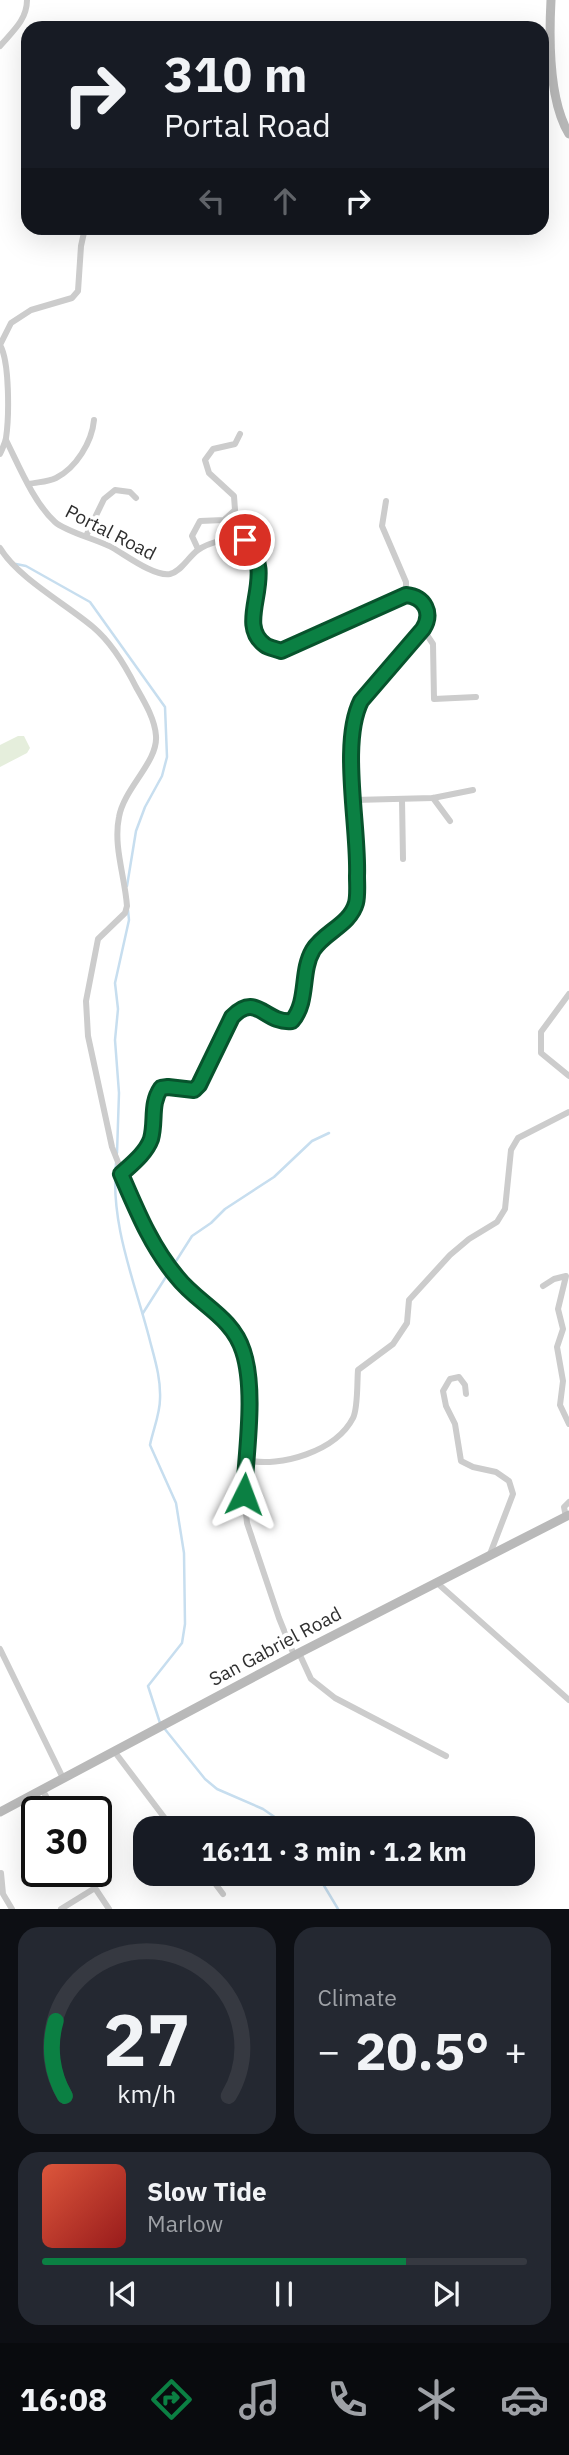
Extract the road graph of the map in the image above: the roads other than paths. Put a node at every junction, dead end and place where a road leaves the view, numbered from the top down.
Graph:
1 (27, 0) edge
2 (551, 0) edge
3 (21, 21) edge
4 (21, 22) edge
5 (0, 46) edge
6 (569, 134) edge
7 (84, 235) edge
8 (0, 345) edge
9 (94, 420) dead end
10 (240, 435) dead end
11 (6, 440) junction
12 (0, 454) edge
13 (29, 484) junction
14 (136, 498) dead end
15 (386, 501) dead end
16 (86, 536) junction
17 (0, 548) edge
18 (198, 550) junction
19 (406, 595) junction
20 (423, 629) junction
21 (476, 697) dead end
22 (473, 790) dead end
23 (433, 798) junction
24 (402, 799) junction
25 (354, 800) junction
26 (450, 821) dead end
27 (403, 859) dead end
28 (569, 994) edge
29 (569, 1076) edge
30 (569, 1112) edge
31 (121, 1174) junction
32 (543, 1286) dead end
33 (466, 1394) dead end
34 (569, 1423) edge
35 (246, 1460) junction
36 (569, 1502) edge
37 (567, 1516) edge
38 (490, 1554) junction
39 (436, 1582) junction
40 (0, 1649) edge
41 (296, 1654) junction
42 (569, 1700) edge
43 (114, 1751) junction
44 (446, 1756) dead end
45 (63, 1778) junction
46 (38, 1792) junction
47 (39, 1796) edge
48 (41, 1796) edge
49 (0, 1812) edge
50 (163, 1816) edge
51 (1, 1873) edge
52 (217, 1886) edge
53 (95, 1888) joint
54 (223, 1894) dead end
55 (12, 1909) edge
56 (61, 1909) edge
57 (109, 1909) edge

1 - 3 street
2 - 6 street
4 - 5 street
7 - 8 street
8 - 11 street
9 - 13 street
10 - 18 street
11 - 12 street
11 - 13 street, Portal Road
13 - 16 street, Portal Road
14 - 16 street
15 - 19 street
16 - 18 street, Portal Road
17 - 31 street
18 - 19 street, Portal Road
19 - 20 street
20 - 21 street
20 - 25 street
22 - 23 street
23 - 24 street
23 - 26 street
24 - 25 street
24 - 27 street
25 - 31 street
28 - 29 street
30 - 35 street
31 - 35 street
32 - 34 street
33 - 38 street
35 - 41 street
36 - 37 street
37 - 38 street, San Gabriel Road
38 - 39 street, San Gabriel Road
39 - 41 street, San Gabriel Road
39 - 42 street
40 - 45 street
41 - 43 street, San Gabriel Road
41 - 44 street
43 - 45 street, San Gabriel Road
43 - 50 street
45 - 46 street, San Gabriel Road
46 - 47 street
46 - 48 street
46 - 49 street, San Gabriel Road
51 - 55 street
52 - 54 street
53 - 56 street
53 - 57 street

